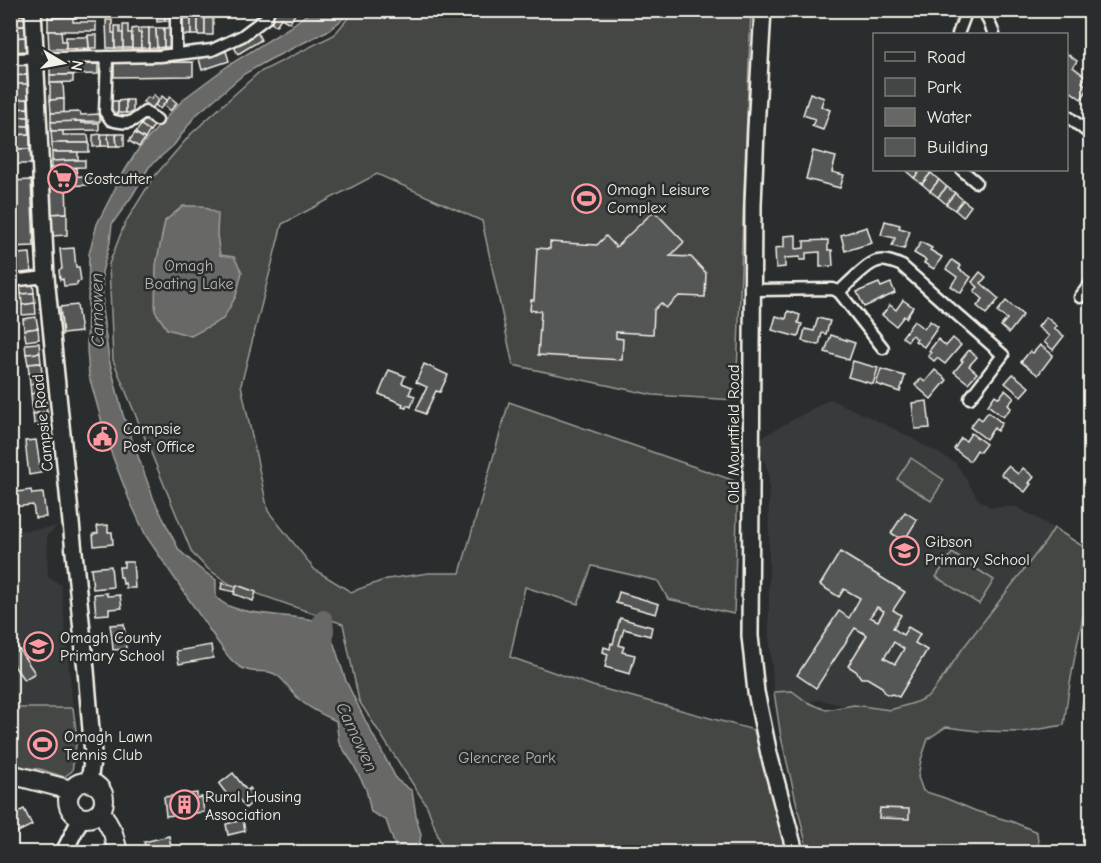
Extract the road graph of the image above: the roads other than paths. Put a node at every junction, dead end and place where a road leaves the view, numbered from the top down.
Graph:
1 (33, 10) edge
2 (176, 10) edge
3 (269, 10) edge
4 (763, 10) edge
5 (967, 10) edge
6 (984, 10) edge
7 (958, 33) edge
8 (994, 33) edge
9 (176, 54) junction
10 (107, 57) junction
11 (10, 59) edge
12 (35, 59) junction
13 (1068, 117) edge
14 (157, 120) dead end
15 (1090, 134) edge
16 (963, 171) edge
17 (976, 182) dead end
18 (46, 277) junction
19 (10, 281) edge
20 (1090, 284) edge
21 (753, 290) junction
22 (839, 292) junction
23 (1080, 297) dead end
24 (883, 348) dead end
25 (970, 398) dead end
26 (10, 774) edge
27 (89, 782) junction
28 (71, 790) junction
29 (101, 811) junction
30 (81, 818) junction
31 (64, 852) edge
32 (118, 852) edge
33 (795, 852) edge

1 - 12 street, Campsie Road
2 - 9 street
3 - 9 street
4 - 21 street, Old Mountfield Road
5 - 7 street
6 - 8 street
9 - 10 street
10 - 12 street
10 - 14 street
11 - 12 street
12 - 18 street, Campsie Road
13 - 15 street
16 - 17 street
18 - 19 street
18 - 27 street, Campsie Road
20 - 23 street
21 - 22 street
21 - 33 street, Old Mountfield Road
22 - 24 street
22 - 25 street
26 - 28 highway
27 - 28 highway
27 - 29 highway
28 - 30 highway
29 - 30 highway
29 - 32 highway
30 - 31 street

